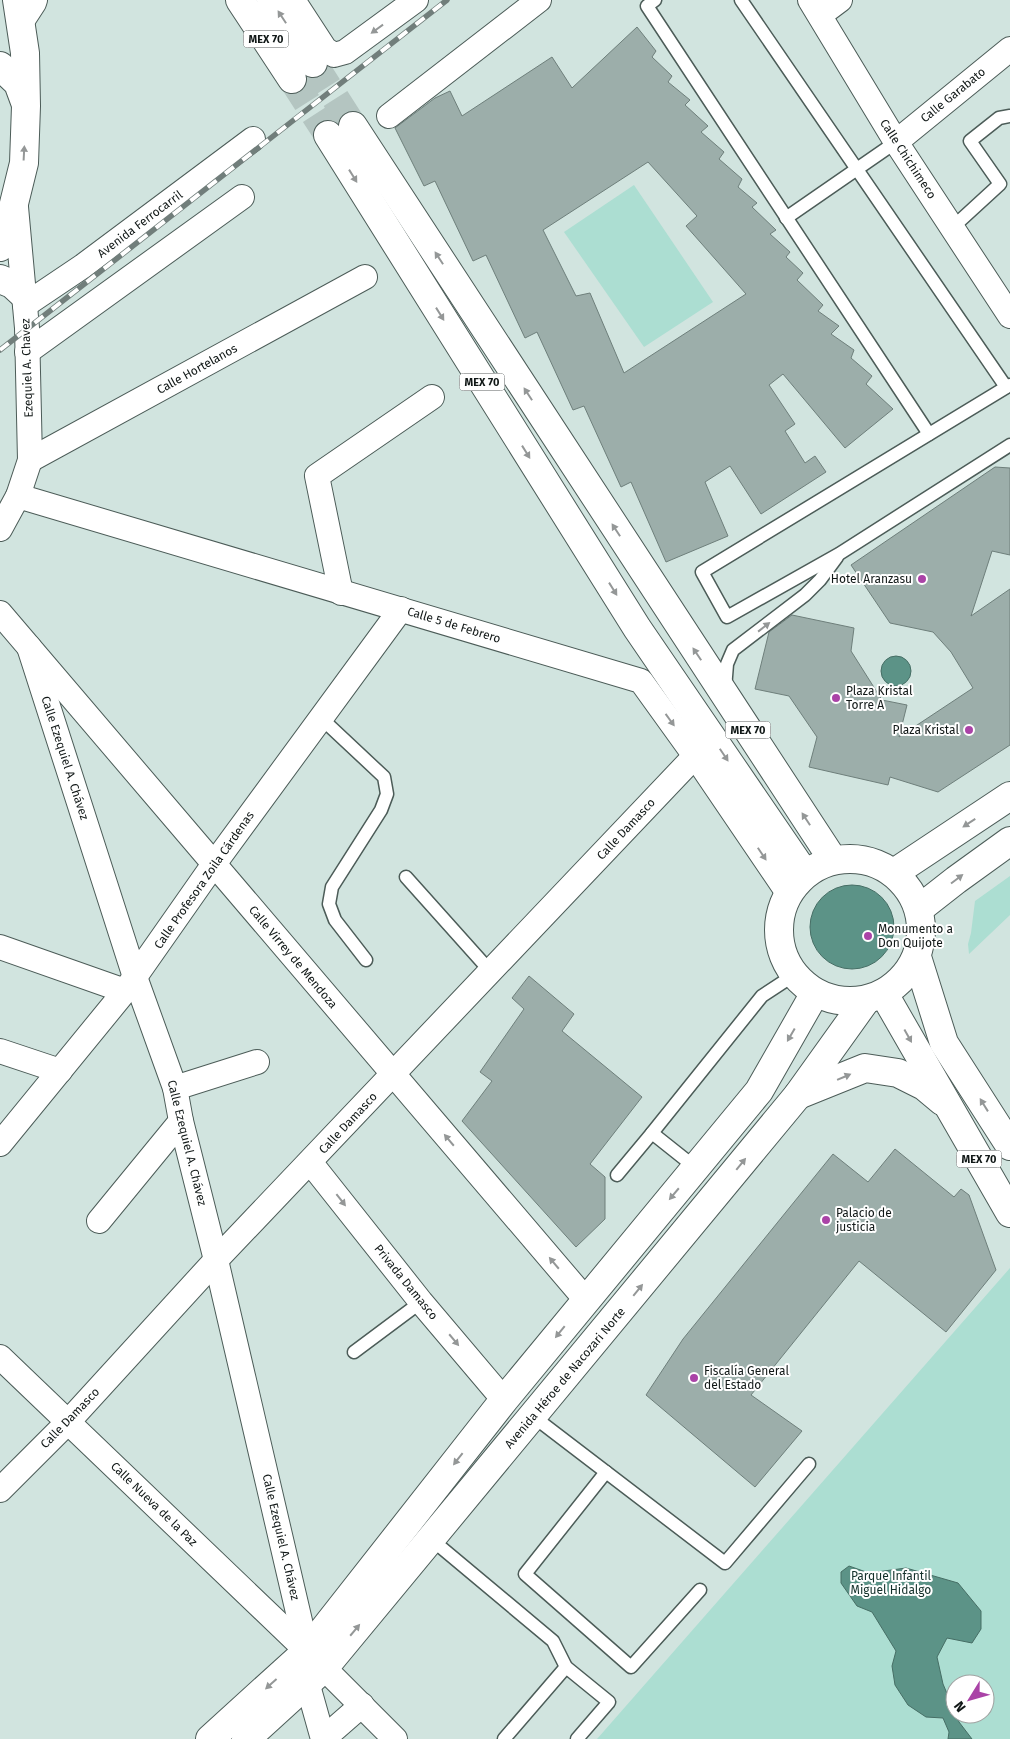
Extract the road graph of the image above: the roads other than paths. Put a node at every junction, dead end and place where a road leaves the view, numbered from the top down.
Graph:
1 (240, 0) edge
2 (271, 0) edge
3 (293, 0) edge
4 (416, 0) edge
5 (539, 0) edge
6 (655, 0) edge
7 (741, 0) edge
8 (840, 0) edge
9 (22, 7) edge
10 (815, 7) edge
11 (1010, 48) edge
12 (0, 66) edge
13 (313, 66) junction
14 (26, 106) junction
15 (389, 116) dead end
16 (1010, 116) edge
17 (353, 126) tunnel mouth
18 (328, 135) tunnel mouth
19 (253, 139) dead end
20 (896, 142) junction
21 (857, 170) junction
22 (242, 197) dead end
23 (15, 200) junction
24 (786, 218) junction
25 (952, 228) junction
26 (0, 246) edge
27 (365, 277) dead end
28 (0, 279) edge
29 (24, 300) junction
30 (1010, 316) edge
31 (27, 352) junction
32 (1008, 386) edge
33 (432, 398) dead end
34 (929, 434) junction
35 (1010, 445) edge
36 (30, 460) junction
37 (18, 496) junction
38 (0, 529) edge
39 (839, 554) junction
40 (341, 593) junction
41 (401, 609) junction
42 (0, 613) edge
43 (29, 647) junction
44 (724, 694) junction
45 (321, 718) junction
46 (695, 756) junction
47 (1010, 796) edge
48 (1010, 841) edge
49 (833, 860) junction
50 (214, 864) junction
51 (894, 873) junction
52 (406, 877) dead end
53 (797, 883) junction
54 (919, 910) junction
55 (0, 947) edge
56 (917, 957) junction
57 (366, 960) dead end
58 (491, 972) junction
59 (794, 975) junction
60 (130, 984) junction
61 (816, 993) junction
62 (875, 997) junction
63 (0, 1051) edge
64 (257, 1062) dead end
65 (60, 1071) junction
66 (393, 1074) junction
67 (175, 1088) junction
68 (798, 1095) junction
69 (947, 1105) junction
70 (181, 1121) junction
71 (652, 1133) junction
72 (1008, 1139) edge
73 (0, 1144) edge
74 (310, 1162) junction
75 (696, 1168) junction
76 (617, 1175) dead end
77 (1010, 1213) edge
78 (99, 1221) dead end
79 (216, 1260) junction
80 (586, 1300) junction
81 (421, 1302) junction
82 (354, 1352) dead end
83 (0, 1357) edge
84 (504, 1400) junction
85 (534, 1417) junction
86 (68, 1422) junction
87 (809, 1464) dead end
88 (606, 1472) junction
89 (0, 1490) edge
90 (431, 1539) junction
91 (700, 1590) dead end
92 (313, 1667) junction
93 (566, 1667) junction
94 (362, 1705) junction
95 (210, 1739) edge
96 (246, 1739) edge
97 (323, 1739) edge
98 (395, 1739) edge
99 (504, 1739) edge
100 (577, 1739) edge

1 - 13 main road, MEX 70
13 -> 2 main road, MEX 70
3 - 13 street
4 -> 13 street
5 - 15 street
6 - 24 lane
7 - 21 lane
8 - 10 street
9 - 14 main road
10 - 20 street, Calle Chichimeco
11 - 20 street, Calle Garabato
12 - 14 main road
23 -> 14 main road
16 - 25 lane
44 -> 17 main road, MEX 70
18 -> 53 main road, MEX 70
19 - 29 street, Avenida Ferrocarril
20 - 21 lane
20 - 25 street, Calle Chichimeco
21 - 24 lane
21 - 32 lane
22 - 31 street
23 - 26 main road
23 - 29 street, Ezequiel A. Chavez
24 - 34 lane
25 - 30 street, Calle Chichimeco
27 - 36 street, Calle Hortelanos
28 - 29 main road
29 - 31 street, Ezequiel A. Chavez
31 - 36 street, Ezequiel A. Chavez
32 - 34 lane
33 - 40 street
34 - 39 lane
35 - 39 lane
36 - 37 street, Ezequiel A. Chavez
37 - 38 street, Ezequiel A. Chavez
37 - 40 street, Calle 5 de Febrero
44 -> 39 lane
40 - 41 street, Calle 5 de Febrero
41 - 45 street, Calle Profesora Zoila Cárdenas
41 -> 46 street, Calle 5 de Febrero
42 - 43 street, Calle Virrey de Mendoza
43 - 50 street, Calle Virrey de Mendoza
43 - 60 street, Calle Ezequiel A. Chávez
49 -> 44 main road, MEX 70
45 - 50 street, Calle Profesora Zoila Cárdenas
45 - 57 lane
46 -> 53 street, Calle 5 de Febrero
46 - 58 street, Calle Damasco
47 -> 51 main road
54 -> 48 main road
49 - 51 main road, MEX 70
49 - 53 main road, MEX 70
50 - 60 street, Calle Profesora Zoila Cárdenas
50 - 66 street, Calle Virrey de Mendoza
51 - 54 main road, MEX 70
52 - 58 lane
53 - 59 main road
54 - 56 main road, MEX 70
55 - 60 street
56 - 62 main road, MEX 70
72 -> 56 main road, MEX 70
58 - 66 street, Calle Damasco
59 - 61 main road
59 - 71 lane
60 - 65 street, Calle Profesora Zoila Cárdenas
60 - 67 street, Calle Ezequiel A. Chávez
61 - 62 main road
61 -> 75 main road, Avenida Héroe de Nacozari Norte
62 - 68 main road, Avenida Héroe de Nacozari Norte
62 -> 69 main road, MEX 70
63 - 65 street
64 - 67 street
65 - 73 street, Calle Profesora Zoila Cárdenas
66 - 74 street, Calle Damasco
80 -> 66 street, Calle Virrey de Mendoza
67 - 70 street, Calle Ezequiel A. Chávez
68 -> 69 main road
85 -> 68 main road, Avenida Héroe de Nacozari Norte
69 - 77 main road, MEX 70
70 - 78 street
70 - 79 street, Calle Ezequiel A. Chávez
71 - 75 lane
71 - 76 lane
74 - 79 street, Calle Damasco
74 -> 81 street, Privada Damasco
75 -> 80 main road, Avenida Héroe de Nacozari Norte
79 - 86 street, Calle Damasco
79 - 92 street, Calle Ezequiel A. Chávez
80 -> 84 main road, Avenida Héroe de Nacozari Norte
81 - 82 lane
81 -> 84 street, Privada Damasco
83 - 86 street, Calle Nueva de la Paz
84 -> 92 main road, Avenida Héroe de Nacozari Norte
85 - 88 lane
85 - 90 main road, Avenida Héroe de Nacozari Norte
86 - 89 street, Calle Damasco
86 - 92 street, Calle Nueva de la Paz
87 - 88 lane
88 - 91 lane
92 -> 90 main road, Avenida Héroe de Nacozari Norte
90 - 93 lane
92 - 94 street, Calle Nueva de la Paz
92 -> 95 main road, Avenida Héroe de Nacozari Norte
92 - 96 main road, Avenida Héroe de Nacozari Norte
92 - 97 street, Calle Ezequiel A. Chávez
93 - 99 lane
93 - 100 lane
94 - 97 street
94 - 98 street, Calle Nueva de la Paz

